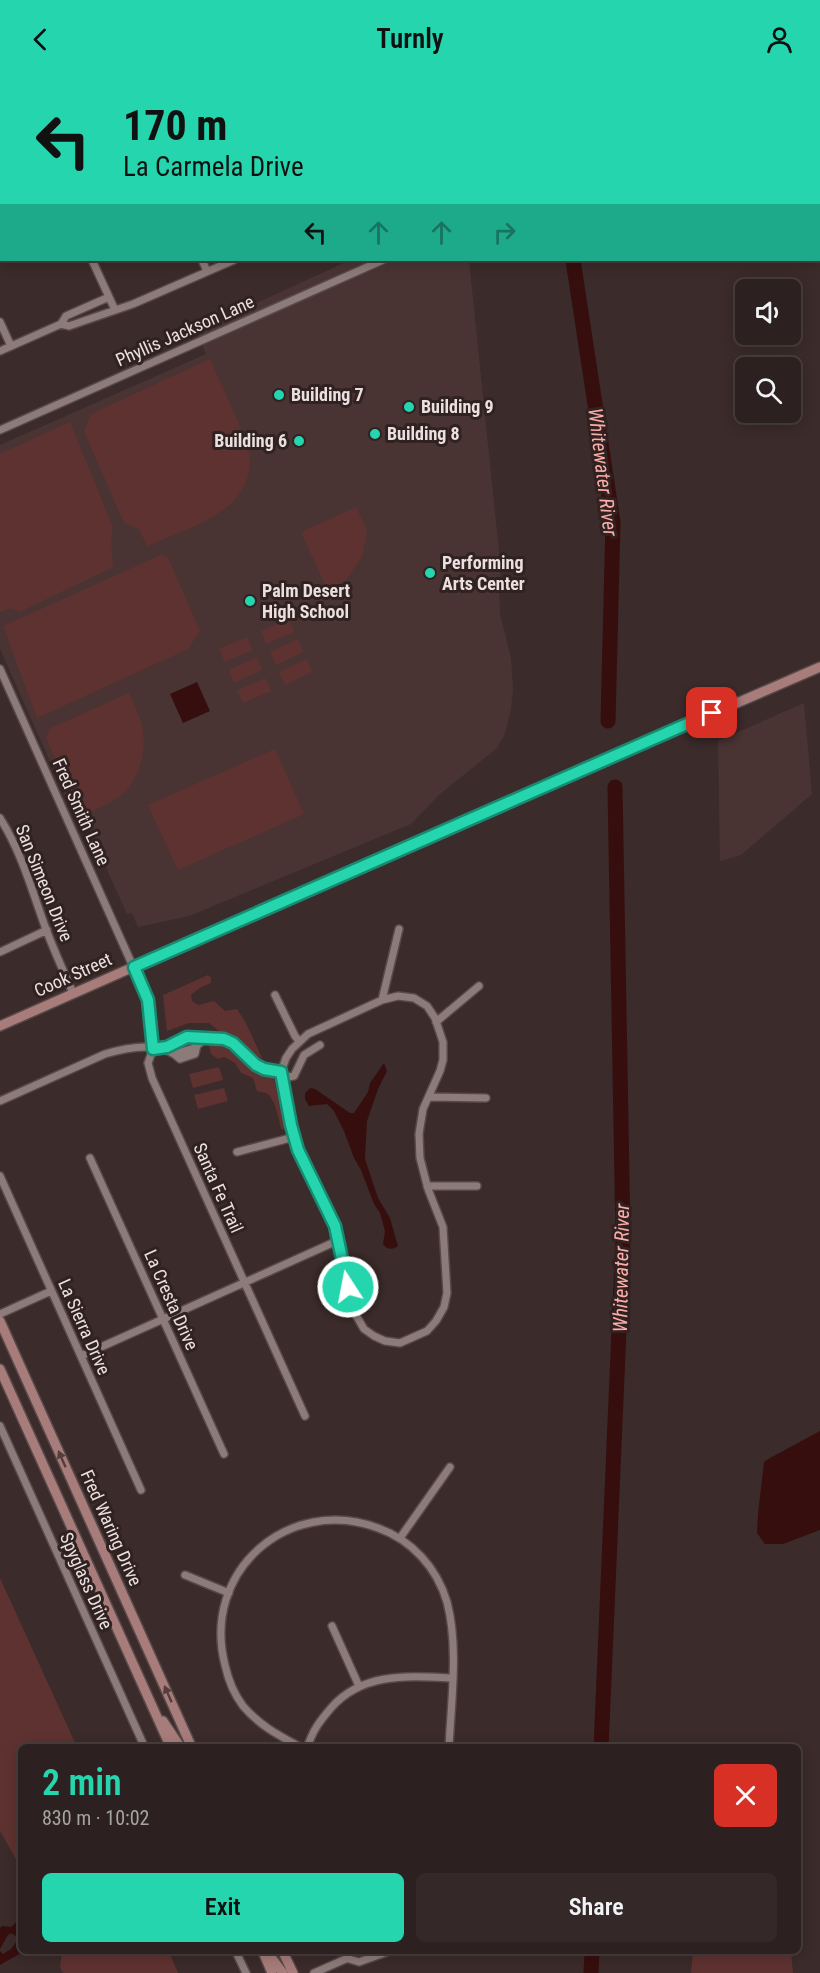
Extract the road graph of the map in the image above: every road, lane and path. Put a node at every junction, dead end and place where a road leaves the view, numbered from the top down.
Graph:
1 (92, 261) edge
2 (202, 261) edge
3 (232, 261) edge
4 (381, 261) edge
5 (207, 271) junction
6 (109, 297) junction
7 (115, 310) junction
8 (0, 322) edge
9 (61, 324) junction
10 (10, 346) junction
11 (0, 351) edge
12 (0, 430) edge
13 (820, 667) edge
14 (0, 669) edge
15 (0, 818) edge
16 (399, 929) dead end
17 (46, 930) junction
18 (0, 952) edge
19 (134, 967) junction
20 (479, 986) dead end
21 (73, 993) junction
22 (276, 995) dead end
23 (382, 1000) junction
24 (436, 1022) junction
25 (0, 1026) edge
26 (206, 1038) junction
27 (299, 1041) junction
28 (320, 1045) dead end
29 (153, 1049) junction
30 (282, 1075) junction
31 (429, 1097) junction
32 (486, 1098) dead end
33 (0, 1101) edge
34 (294, 1137) junction
35 (237, 1152) dead end
36 (90, 1158) dead end
37 (0, 1176) edge
38 (427, 1186) junction
39 (477, 1186) dead end
40 (339, 1240) junction
41 (244, 1283) junction
42 (51, 1291) junction
43 (0, 1314) edge
44 (163, 1320) junction
45 (0, 1321) edge
46 (81, 1356) junction
47 (0, 1369) edge
48 (304, 1416) dead end
49 (0, 1426) edge
50 (224, 1454) dead end
51 (450, 1467) dead end
52 (141, 1490) dead end
53 (400, 1538) junction
54 (185, 1575) dead end
55 (229, 1593) junction
56 (332, 1626) dead end
57 (452, 1678) junction
58 (359, 1686) junction
59 (152, 1704) junction
60 (143, 1744) edge
61 (169, 1744) edge
62 (178, 1744) edge
63 (190, 1744) edge
64 (294, 1744) edge
65 (308, 1744) edge
66 (449, 1744) edge
67 (237, 1954) edge
68 (264, 1954) edge
69 (269, 1954) edge
70 (284, 1954) edge
71 (381, 1954) edge
72 (348, 1956) edge
73 (246, 1973) edge
74 (272, 1973) edge
75 (283, 1973) edge
76 (293, 1973) edge
77 (314, 1973) edge

1 - 6 street
2 - 5 street
3 - 5 street
4 - 12 street, Phyllis Jackson Lane
5 - 7 street
6 - 7 street
6 - 9 street
7 - 9 street
8 - 10 street
9 - 10 street
10 - 11 street
13 - 19 main road, Cook Street
14 - 19 street, Fred Smith Lane
15 - 17 street, San Simeon Drive
16 - 23 street
17 - 18 street
17 - 21 street, San Simeon Drive
19 - 21 main road, Cook Street
19 - 29 street, Santa Fe Trail
20 - 24 street
21 - 25 main road, Cook Street
22 - 27 street
23 - 24 street
23 - 27 street
24 - 31 street
26 - 29 street
26 - 29 street
26 - 30 street
27 - 30 street
28 - 30 street
29 - 33 street
29 - 41 street, Santa Fe Trail
30 - 34 street
31 - 32 street
31 - 38 street
34 - 35 street
34 - 40 street
36 - 44 street, La Cresta Drive
37 - 42 street, La Sierra Drive
38 - 39 street
38 - 40 street
40 - 41 street
41 - 44 street
41 - 48 street, Santa Fe Trail
42 - 43 street
42 - 46 street, La Sierra Drive
44 - 46 street
44 - 50 street, La Cresta Drive
63 -> 45 main road, Fred Waring Drive
46 - 52 street, La Sierra Drive
47 - 59 main road, Fred Waring Drive
49 - 60 street, Spyglass Drive
51 - 53 street
53 - 55 street
53 - 57 street
54 - 55 street
55 - 64 street
56 - 58 street
57 - 58 street
57 - 66 street
58 - 65 street
59 - 61 main road, Fred Waring Drive
59 - 62 main road
67 - 73 street
68 - 74 main road
69 - 75 main road
70 - 76 main road
71 - 72 street
72 - 77 street

